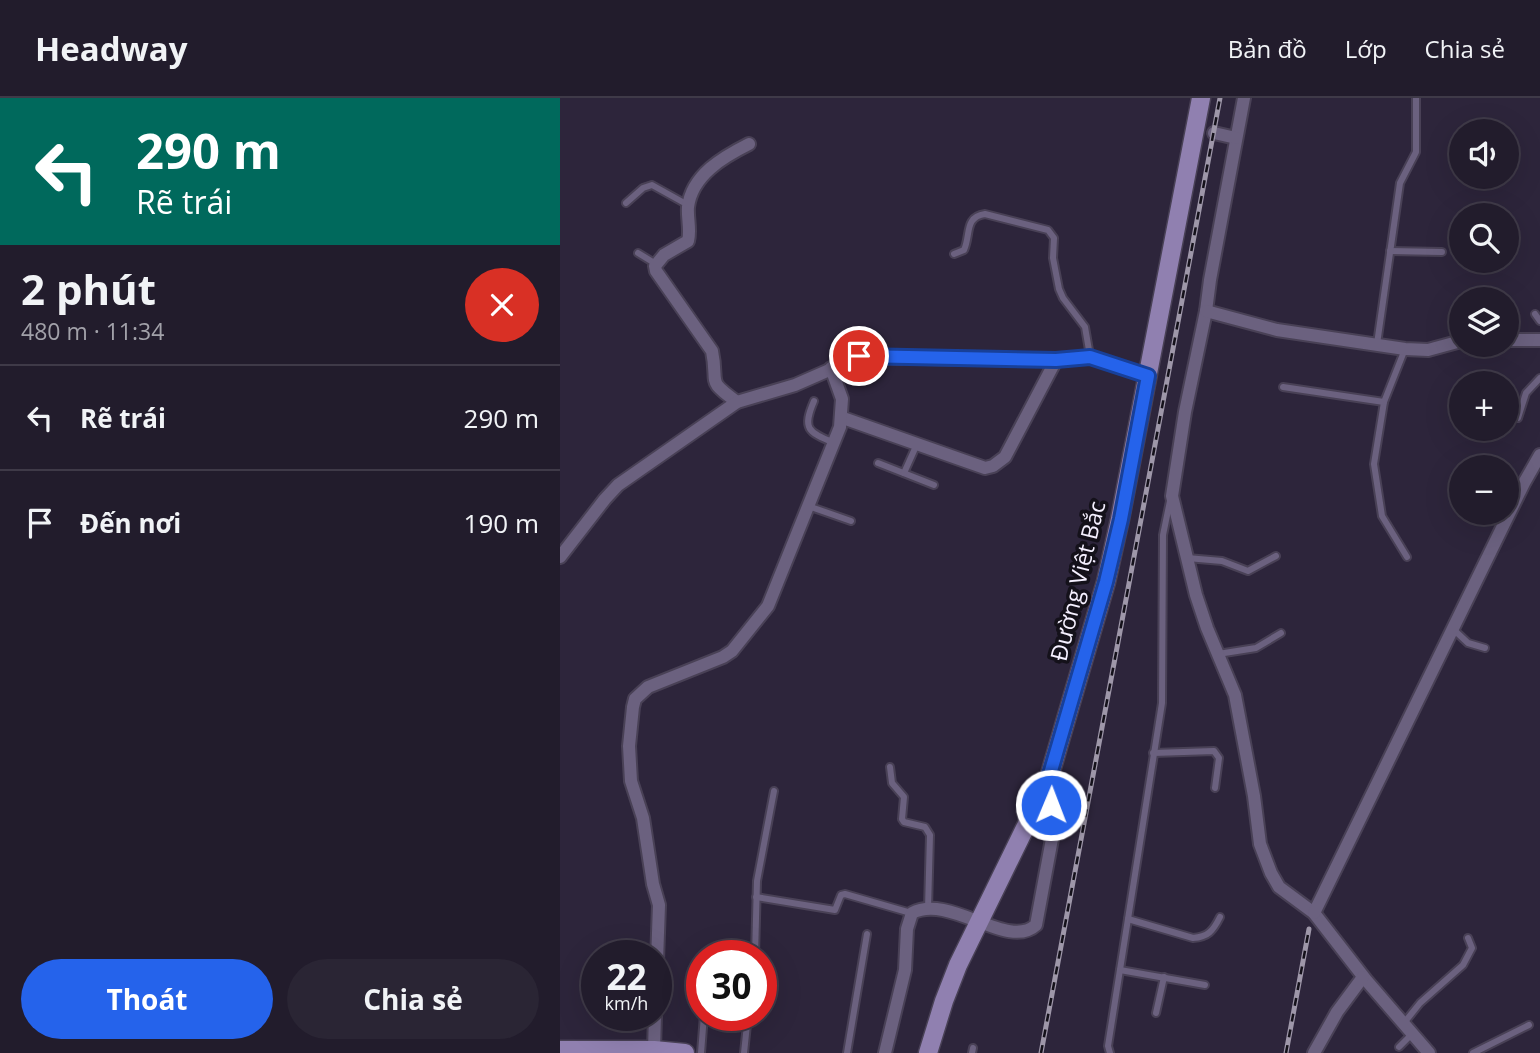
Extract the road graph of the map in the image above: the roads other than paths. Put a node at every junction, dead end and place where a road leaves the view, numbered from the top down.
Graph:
1 (1201, 98) edge
2 (1244, 98) edge
3 (1416, 98) edge
4 (1214, 133) dead end
5 (1236, 138) junction
6 (749, 144) dead end
7 (626, 203) dead end
8 (688, 205) junction
9 (1390, 251) junction
10 (1442, 251) dead end
11 (638, 253) dead end
12 (954, 254) dead end
13 (656, 264) junction
14 (1206, 311) junction
15 (1535, 314) dead end
16 (1540, 321) edge
17 (1519, 340) edge
18 (1540, 340) edge
19 (1449, 344) edge
20 (1377, 346) junction
21 (1405, 349) junction
22 (1090, 357) junction
23 (1056, 360) junction
24 (831, 368) junction
25 (1148, 376) junction
26 (1540, 378) edge
27 (1283, 387) dead end
28 (814, 401) dead end
29 (737, 402) junction
30 (1384, 402) junction
31 (1519, 415) edge
32 (843, 418) junction
33 (834, 443) junction
34 (917, 444) junction
35 (1540, 455) edge
36 (878, 463) dead end
37 (904, 473) junction
38 (933, 485) dead end
39 (1172, 496) junction
40 (808, 506) junction
41 (851, 522) dead end
42 (1276, 556) dead end
43 (560, 557) edge
44 (1407, 557) dead end
45 (1187, 558) junction
46 (1453, 629) junction
47 (1281, 633) dead end
48 (1485, 648) dead end
49 (1218, 654) junction
50 (1153, 754) junction
51 (890, 767) dead end
52 (1048, 781) junction
53 (1215, 788) dead end
54 (774, 791) dead end
55 (756, 897) junction
56 (928, 909) junction
57 (912, 913) junction
58 (1314, 913) junction
59 (1220, 917) dead end
60 (1128, 919) junction
61 (980, 921) junction
62 (867, 933) dead end
63 (1468, 938) dead end
64 (658, 940) edge
65 (755, 940) edge
66 (1120, 970) junction
67 (1164, 977) junction
68 (1363, 977) junction
69 (1205, 985) dead end
70 (1156, 1013) dead end
71 (1403, 1024) junction
72 (1529, 1025) dead end
73 (650, 1031) edge
74 (703, 1031) edge
75 (746, 1031) edge
76 (1412, 1034) junction
77 (1399, 1047) dead end
78 (560, 1050) edge
79 (613, 1051) edge
80 (643, 1051) edge
81 (1315, 1052) edge
82 (685, 1053) edge
83 (701, 1053) edge
84 (744, 1053) edge
85 (847, 1053) edge
86 (885, 1053) edge
87 (928, 1053) edge
88 (1110, 1053) edge
89 (1429, 1053) edge
90 (1474, 1053) edge

1 - 25 main road, Đường Việt Bắc
2 - 5 street
3 - 9 lane
4 - 5 street
5 - 14 street
6 - 8 street
7 - 8 lane
8 - 13 street
9 - 10 lane
9 - 20 lane
11 - 13 lane
12 - 22 lane
13 - 29 street
14 - 20 street
14 - 39 street
15 - 16 lane
17 - 18 street
19 - 21 street
20 - 21 street
21 - 30 lane
22 - 23 street
22 - 25 street
23 - 24 street
23 - 34 street
24 - 29 street
24 - 32 street
25 - 52 main road, Đường Việt Bắc
26 - 31 lane
27 - 30 lane
28 - 33 lane
29 - 43 street
30 - 44 lane
32 - 33 street
32 - 34 street
33 - 40 street
34 - 37 lane
35 - 46 street
36 - 37 lane
37 - 38 lane
39 - 45 street
39 - 50 lane
40 - 41 lane
40 - 64 street
42 - 45 lane
45 - 49 street
46 - 48 lane
46 - 58 street
47 - 49 lane
49 - 58 street
50 - 53 lane
50 - 60 lane
51 - 56 lane
52 - 61 main road, Đường Việt Bắc
52 - 61 street
54 - 55 lane
55 - 57 lane
55 - 65 lane
56 - 57 street
56 - 61 street
57 - 86 street
58 - 68 street
59 - 60 lane
60 - 66 lane
61 - 87 main road, Đường Việt Bắc
62 - 85 lane
63 - 71 lane
66 - 67 lane
66 - 88 lane
67 - 69 lane
67 - 70 lane
68 - 71 street
68 - 81 street
71 - 76 street
72 - 90 lane
73 - 80 street
74 - 83 lane
75 - 84 lane
76 - 77 lane
76 - 89 street
78 - 79 main road
79 - 80 main road
80 - 82 main road

